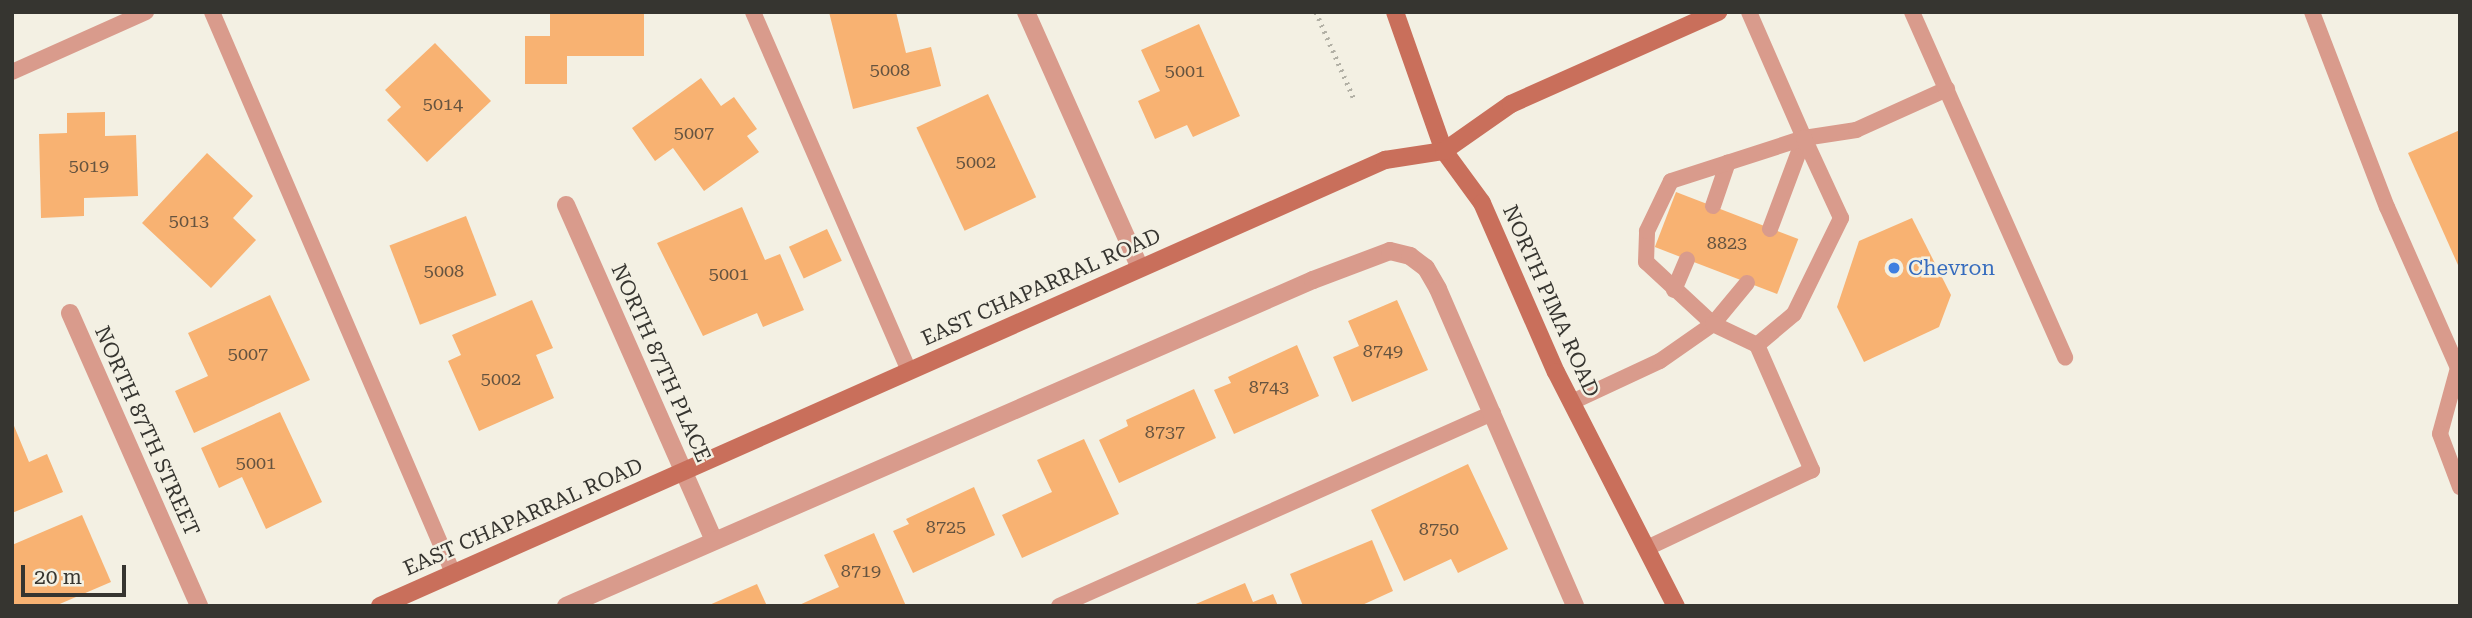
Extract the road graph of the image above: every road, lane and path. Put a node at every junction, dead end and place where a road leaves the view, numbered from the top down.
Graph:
1 (146, 12) edge
2 (212, 12) edge
3 (752, 12) edge
4 (1026, 12) edge
5 (1316, 12) edge
6 (1395, 12) edge
7 (1718, 12) edge
8 (1749, 12) edge
9 (1912, 12) edge
10 (2312, 12) edge
11 (12, 72) edge
12 (1947, 89) junction
13 (1355, 100) dead end
14 (1804, 138) junction
15 (1444, 151) junction
16 (1728, 162) junction
17 (566, 205) dead end
18 (1713, 206) dead end
19 (1770, 229) dead end
20 (1687, 260) dead end
21 (1140, 268) junction
22 (1747, 283) dead end
23 (1674, 290) junction
24 (69, 313) dead end
25 (1713, 324) junction
26 (1757, 345) junction
27 (2065, 358) dead end
28 (909, 371) junction
29 (1572, 402) junction
30 (1493, 413) junction
31 (685, 470) junction
32 (2460, 487) edge
33 (714, 540) junction
34 (1647, 548) junction
35 (453, 573) junction
36 (1574, 602) edge
37 (199, 606) edge
38 (380, 606) edge
39 (566, 606) edge
40 (1059, 606) edge
41 (1555, 606) edge
42 (1676, 606) edge

1 - 11 lane
2 - 35 lane
3 - 28 lane
4 - 21 street
5 - 13 path
6 - 15 main road, NORTH PIMA ROAD
7 - 15 main road, EAST CHAPARRAL ROAD
8 - 14 lane
9 - 12 lane
10 - 32 lane
12 - 14 lane
12 - 27 lane
14 - 16 lane
14 - 19 lane
14 - 26 lane
15 - 21 main road, EAST CHAPARRAL ROAD
15 - 29 main road, NORTH PIMA ROAD
16 - 18 lane
16 - 23 lane
17 - 31 street, NORTH 87TH PLACE
20 - 23 lane
21 - 28 main road, EAST CHAPARRAL ROAD
22 - 25 lane
23 - 25 lane
24 - 37 street, NORTH 87TH STREET
25 - 26 lane
25 - 29 lane
26 - 34 lane
28 - 31 main road, EAST CHAPARRAL ROAD
29 - 34 main road, NORTH PIMA ROAD
30 - 33 street
30 - 36 street
30 - 40 lane
31 - 33 street, NORTH 87TH PLACE
31 - 35 main road, EAST CHAPARRAL ROAD
33 - 39 street
34 - 42 main road, NORTH PIMA ROAD
35 - 38 main road, EAST CHAPARRAL ROAD
36 - 41 street

